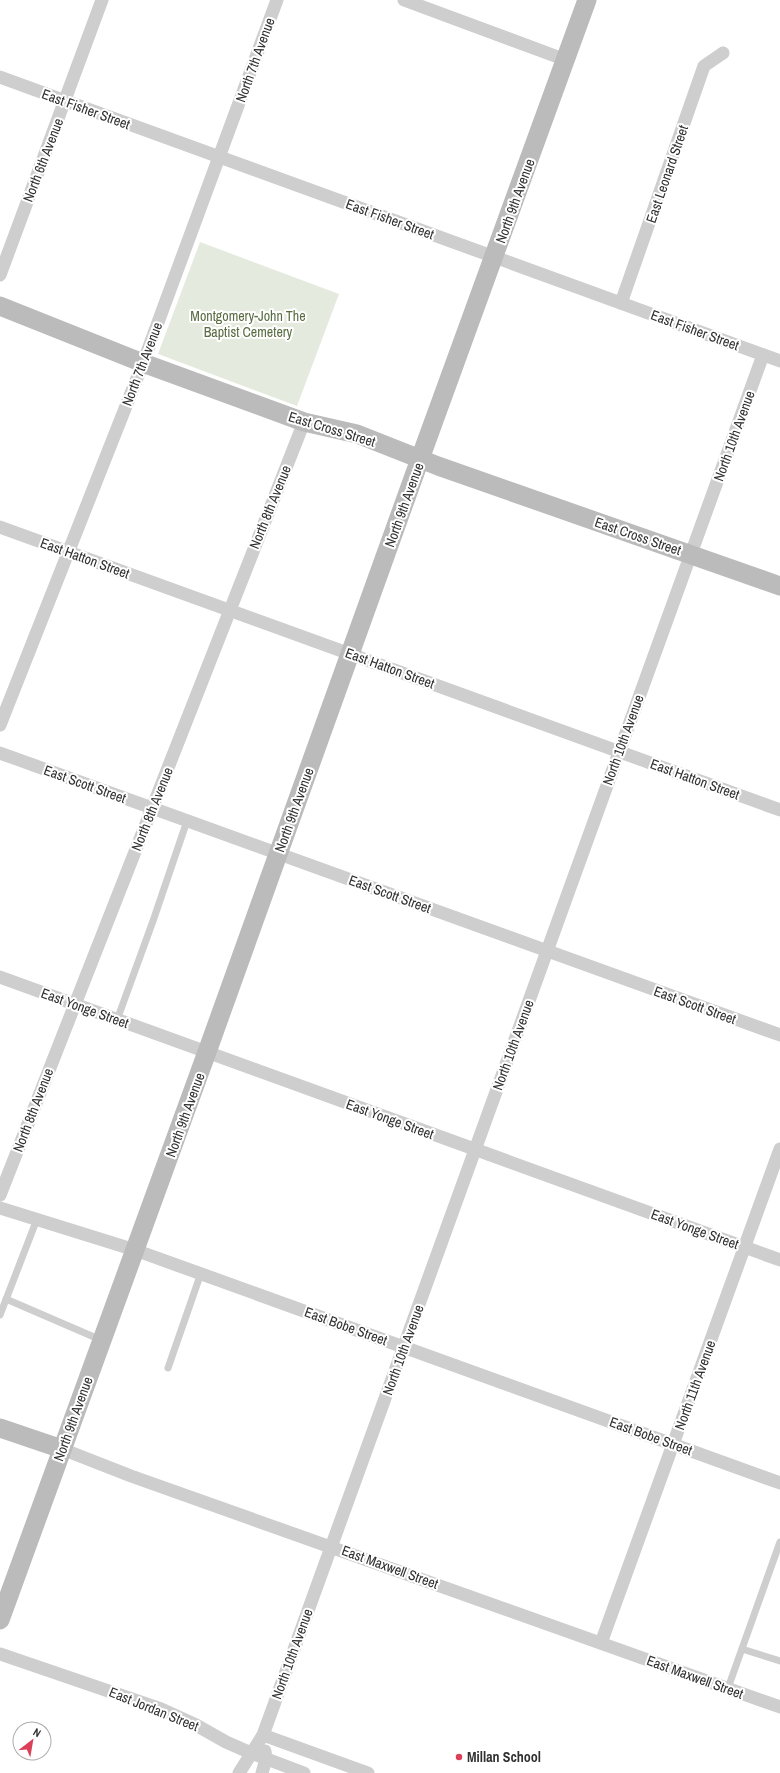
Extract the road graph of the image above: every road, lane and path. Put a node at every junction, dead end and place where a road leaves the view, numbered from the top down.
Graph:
1 (102, 0) edge
2 (277, 0) edge
3 (404, 0) edge
4 (587, 0) edge
5 (723, 53) dead end
6 (566, 60) junction
7 (0, 77) edge
8 (65, 101) junction
9 (219, 157) junction
10 (494, 257) junction
11 (0, 275) edge
12 (622, 303) junction
13 (0, 306) edge
14 (763, 355) junction
15 (780, 361) edge
16 (143, 363) junction
17 (304, 422) junction
18 (420, 459) junction
19 (0, 527) edge
20 (69, 552) junction
21 (691, 554) junction
22 (780, 586) edge
23 (229, 610) junction
24 (350, 654) junction
25 (0, 725) edge
26 (619, 752) junction
27 (0, 753) edge
28 (152, 808) junction
29 (780, 810) edge
30 (187, 821) junction
31 (278, 854) junction
32 (547, 951) junction
33 (0, 977) edge
34 (74, 1004) junction
35 (117, 1020) junction
36 (780, 1035) edge
37 (207, 1052) junction
38 (475, 1149) junction
39 (780, 1149) edge
40 (0, 1195) edge
41 (0, 1208) edge
42 (37, 1219) junction
43 (744, 1247) junction
44 (135, 1250) junction
45 (780, 1260) edge
46 (200, 1274) junction
47 (6, 1299) junction
48 (0, 1315) edge
49 (102, 1340) junction
50 (404, 1347) junction
51 (168, 1368) dead end
52 (0, 1428) edge
53 (673, 1444) junction
54 (62, 1449) junction
55 (780, 1483) edge
56 (780, 1542) edge
57 (332, 1546) junction
58 (0, 1620) edge
59 (601, 1643) junction
60 (742, 1649) junction
61 (0, 1654) edge
62 (780, 1661) edge
63 (728, 1688) junction
64 (780, 1707) edge
65 (263, 1735) junction
66 (251, 1753) junction
67 (266, 1759) junction
68 (238, 1773) edge
69 (262, 1773) edge
70 (304, 1773) edge
71 (368, 1773) edge

1 - 8 street, North 6th Avenue
2 - 9 street, North 7th Avenue
3 - 6 street
4 - 6 main road, North 9th Avenue
5 - 12 street, East Leonard Street
6 - 10 main road, North 9th Avenue
7 - 8 street, East Fisher Street
8 - 9 street, East Fisher Street
8 - 11 street, North 6th Avenue
9 - 10 street, East Fisher Street
9 - 16 street, North 7th Avenue
10 - 12 street, East Fisher Street
10 - 18 main road, North 9th Avenue
12 - 14 street, East Fisher Street
13 - 16 main road, East Cross Street
14 - 15 street, East Fisher Street
14 - 21 street, North 10th Avenue
16 - 17 main road, East Cross Street
16 - 20 street, North 7th Avenue
17 - 18 main road, East Cross Street
17 - 23 street, North 8th Avenue
18 - 21 main road, East Cross Street
18 - 24 main road, North 9th Avenue
19 - 20 street, East Hatton Street
20 - 23 street, East Hatton Street
20 - 25 street, North 7th Avenue
21 - 22 main road, East Cross Street
21 - 26 street, North 10th Avenue
23 - 24 street, East Hatton Street
23 - 28 street, North 8th Avenue
24 - 26 street, East Hatton Street
24 - 31 main road, North 9th Avenue
26 - 29 street, East Hatton Street
26 - 32 street, North 10th Avenue
27 - 28 street, East Scott Street
28 - 30 street, East Scott Street
28 - 34 street, North 8th Avenue
30 - 31 street, East Scott Street
30 - 35 lane
31 - 32 street, East Scott Street
31 - 37 main road, North 9th Avenue
32 - 36 street, East Scott Street
32 - 38 street, North 10th Avenue
33 - 34 street, East Yonge Street
34 - 35 street, East Yonge Street
34 - 40 street, North 8th Avenue
35 - 37 street, East Yonge Street
37 - 38 street, East Yonge Street
37 - 44 main road, North 9th Avenue
38 - 43 street, East Yonge Street
38 - 50 street, North 10th Avenue
39 - 43 street, North 11th Avenue
41 - 42 street, East Bobe Street
42 - 44 street, East Bobe Street
42 - 47 lane
43 - 45 street, East Yonge Street
43 - 53 street, North 11th Avenue
44 - 46 street, East Bobe Street
44 - 49 main road, North 9th Avenue
46 - 50 street, East Bobe Street
46 - 51 lane
47 - 48 lane
47 - 49 lane
49 - 54 main road, North 9th Avenue
50 - 53 street, East Bobe Street
50 - 57 street, North 10th Avenue
52 - 54 main road, East Maxwell Street
53 - 55 street, East Bobe Street
53 - 59 street, North 11th Avenue
54 - 57 street, East Maxwell Street
54 - 58 main road, North 9th Avenue
56 - 60 lane
57 - 59 street, East Maxwell Street
57 - 65 street, North 10th Avenue
59 - 63 street, East Maxwell Street
60 - 62 lane
60 - 63 lane
61 - 66 street, East Jordan Street
63 - 64 street, East Maxwell Street
65 - 66 street, North 10th Avenue
65 - 67 street, North 10th Avenue
65 - 71 street
66 - 67 street, East Jordan Street
66 - 68 street, North 10th Avenue
67 - 69 street, North 10th Avenue
67 - 70 street, East Jordan Street

